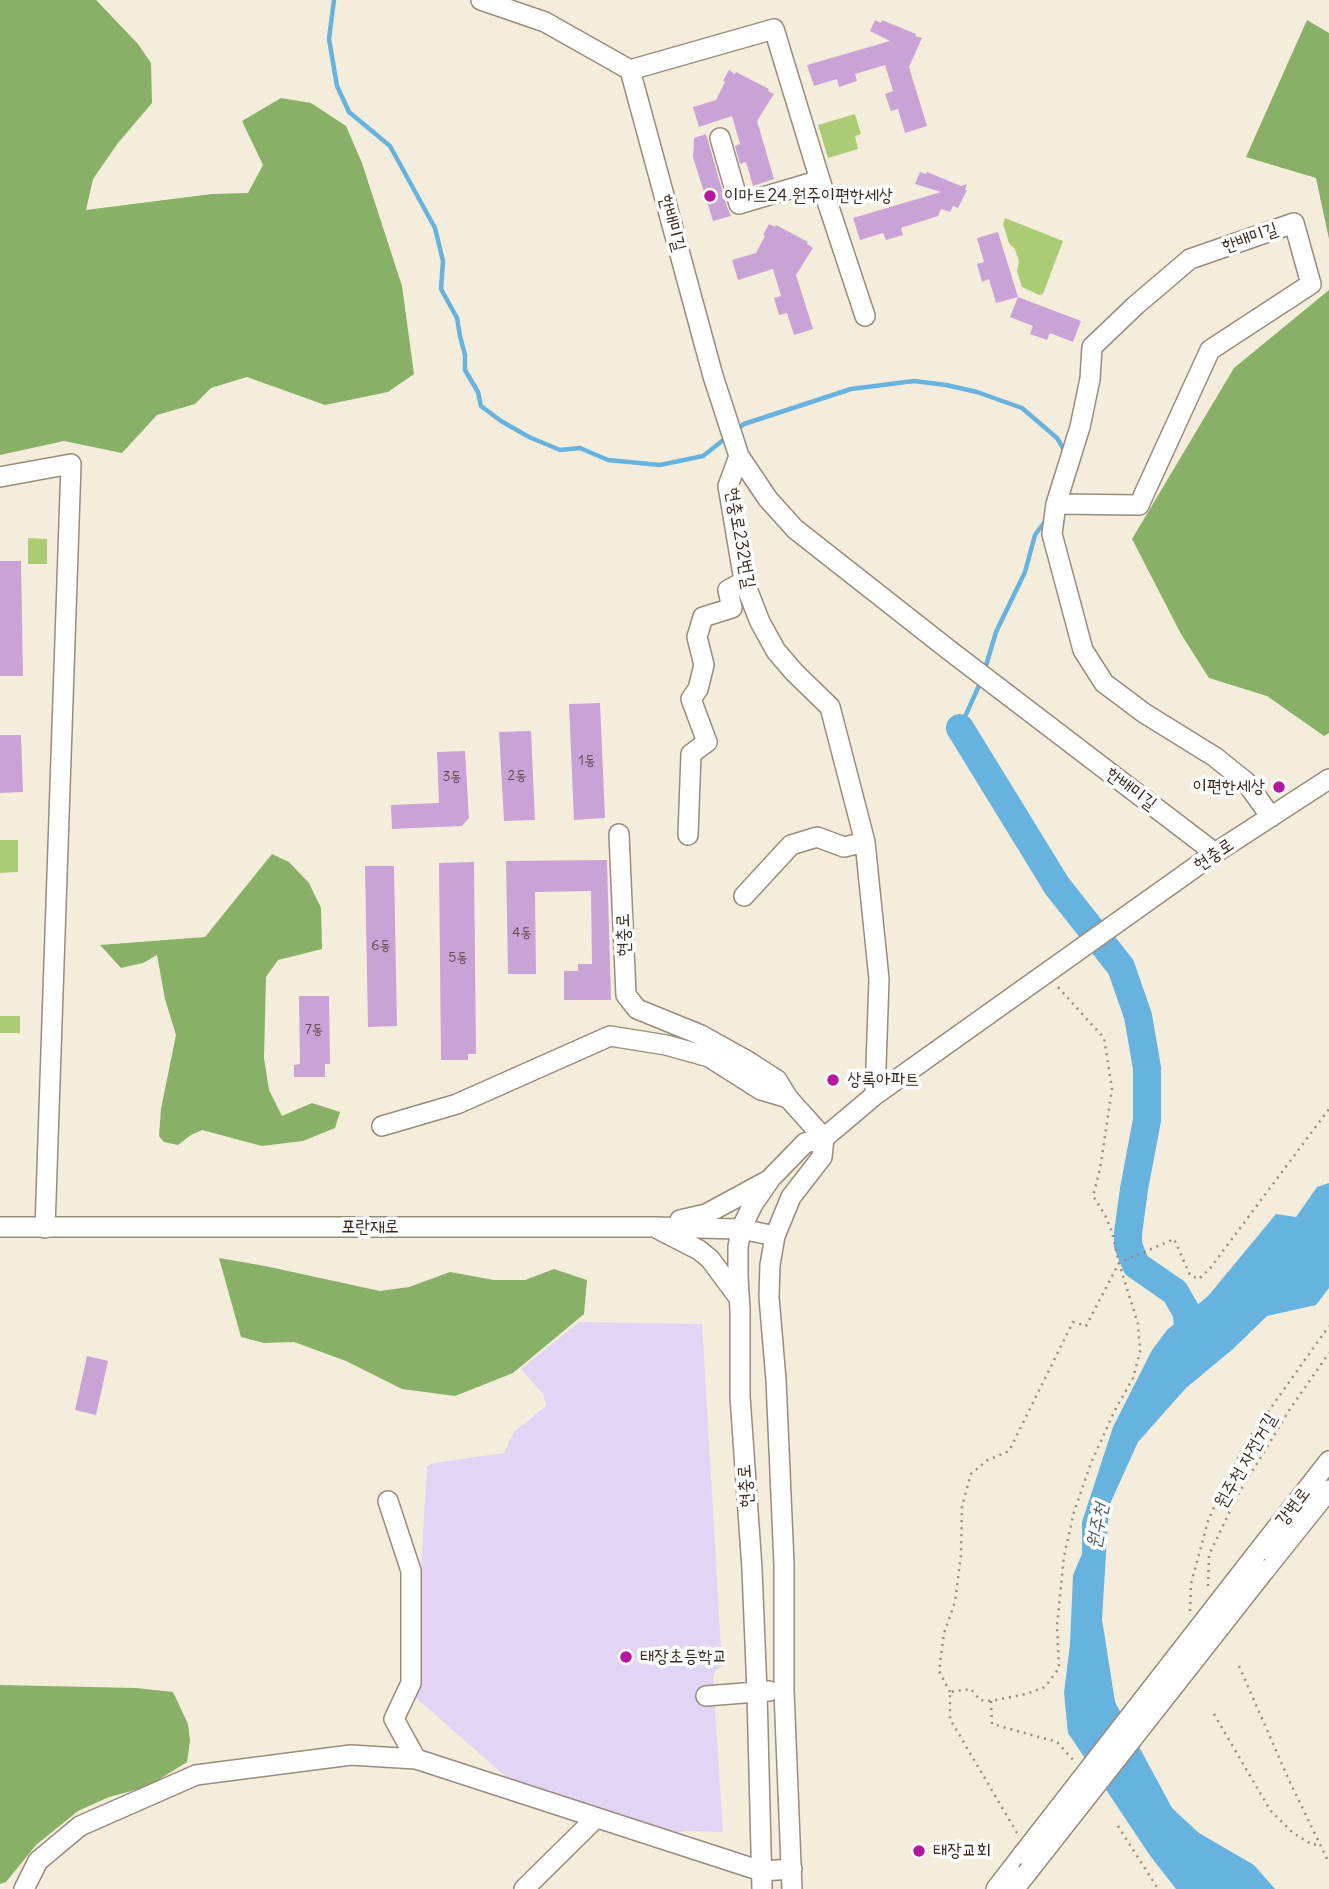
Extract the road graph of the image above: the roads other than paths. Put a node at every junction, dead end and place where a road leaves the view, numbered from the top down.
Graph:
1 (481, 0) edge
2 (630, 70) junction
3 (720, 138) dead end
4 (820, 180) junction
5 (864, 316) dead end
6 (737, 452) junction
7 (0, 477) edge
8 (1056, 504) junction
9 (744, 581) junction
10 (1329, 779) edge
11 (1271, 817) junction
12 (619, 834) dead end
13 (688, 835) dead end
14 (865, 842) junction
15 (1215, 853) junction
16 (744, 896) dead end
17 (875, 1095) junction
18 (788, 1098) junction
19 (382, 1126) dead end
20 (824, 1138) junction
21 (771, 1178) junction
22 (0, 1227) edge
23 (654, 1227) junction
24 (45, 1228) junction
25 (741, 1228) junction
26 (775, 1236) junction
27 (739, 1298) junction
28 (1329, 1461) edge
29 (1329, 1490) edge
30 (388, 1501) dead end
31 (1261, 1562) junction
32 (784, 1691) junction
33 (757, 1692) junction
34 (705, 1696) dead end
35 (416, 1759) junction
36 (596, 1818) junction
37 (1024, 1856) junction
38 (792, 1869) junction
39 (761, 1880) edge
40 (24, 1889) edge
41 (524, 1889) edge
42 (792, 1889) edge
43 (996, 1889) edge
44 (1014, 1889) edge

1 - 2 street
2 - 4 street
2 - 6 street, 한배미길
3 - 4 street
4 - 5 street
6 - 9 street, 현충로232번길
6 - 15 street, 한배미길
7 - 24 street
8 - 8 street, 한배미길
8 - 11 street, 한배미길
9 - 13 street
9 - 14 street, 현충로232번길
10 - 11 street, 현충로
11 - 15 street, 현충로
12 - 18 street, 현충로
14 - 16 street
14 - 17 street, 현충로232번길
15 - 17 street, 현충로
17 - 20 street, 현충로
18 - 19 street
18 - 20 street, 현충로
20 - 21 street, 현충로
20 - 26 street, 현충로
21 - 23 street
21 - 25 street, 현충로
22 - 24 street, 포란재로
23 - 24 street, 포란재로
23 - 25 street, 포란재로
23 - 27 street
25 - 26 street, 포란재로
25 - 27 street, 현충로
26 - 32 street, 현충로
27 - 33 street, 현충로
28 - 31 street, 강변로
29 - 31 street, 강변로
30 - 35 street
31 - 37 street, bridge
32 - 33 street
32 - 38 street, 현충로
33 - 34 street
33 - 39 street, 현충로
35 - 36 street
35 - 40 street
36 - 39 street
36 - 41 street
37 - 43 street
37 - 44 street
38 - 39 street
38 - 42 street, 현충로

